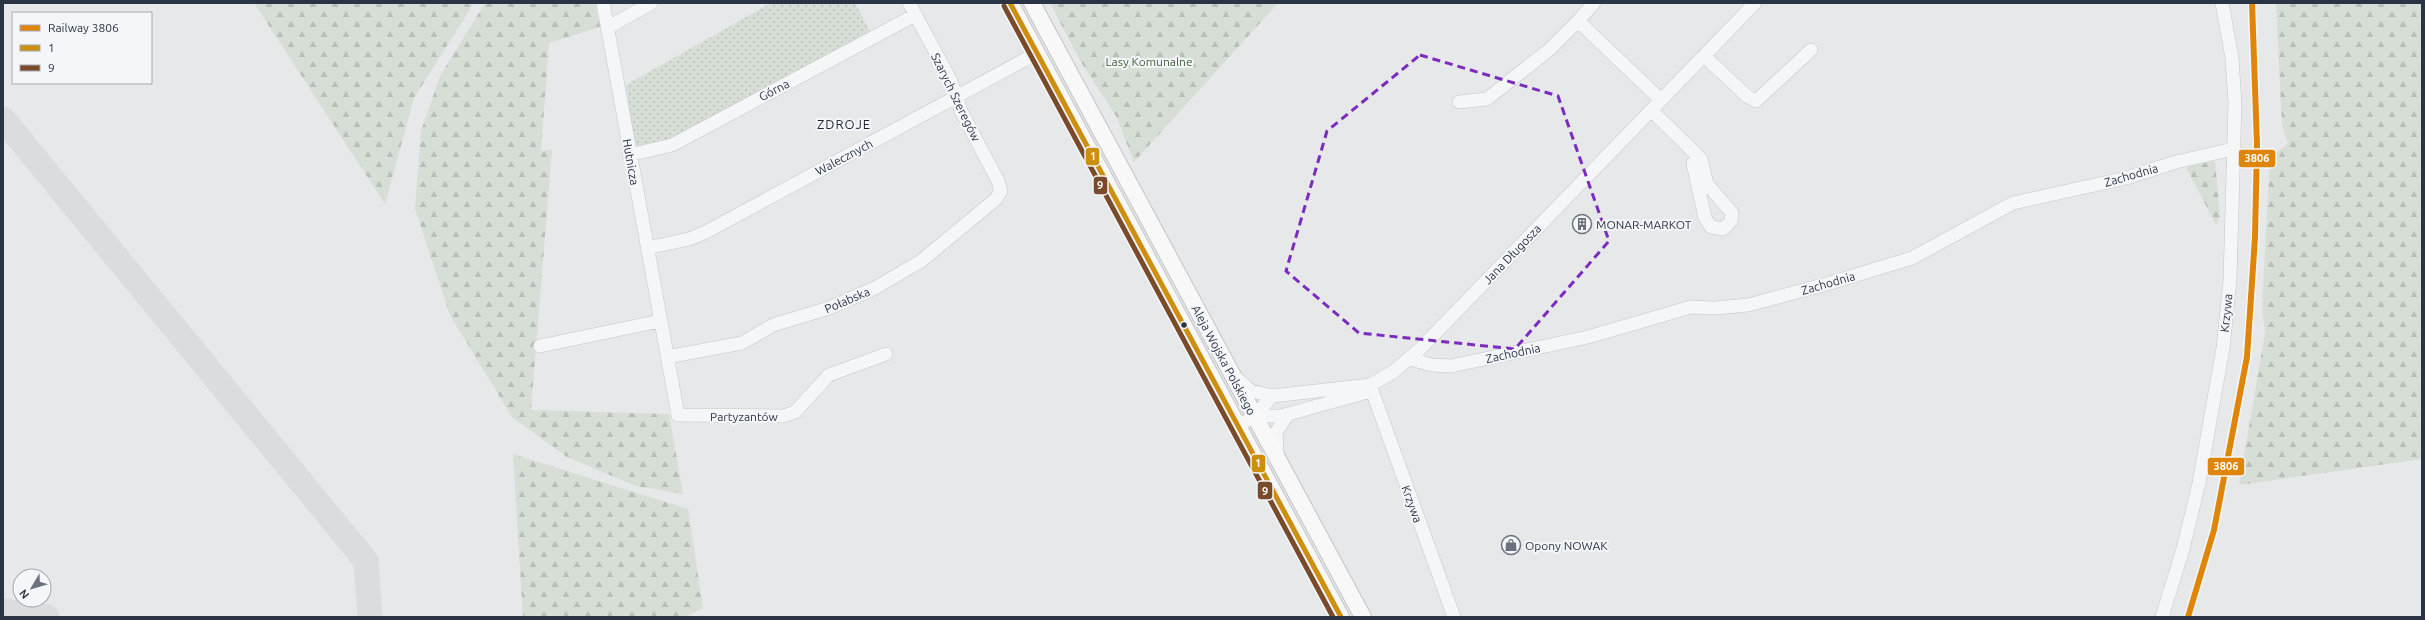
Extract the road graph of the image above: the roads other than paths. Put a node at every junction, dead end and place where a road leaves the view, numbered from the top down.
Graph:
1 (603, 3) edge
2 (651, 3) edge
3 (909, 3) edge
4 (1010, 3) edge
5 (1032, 3) edge
6 (1594, 3) edge
7 (1755, 3) edge
8 (2222, 3) edge
9 (915, 15) junction
10 (1578, 21) junction
11 (607, 28) junction
12 (1811, 50) dead end
13 (1037, 53) junction
14 (1704, 56) junction
15 (957, 96) junction
16 (1661, 100) junction
17 (1459, 102) dead end
18 (1086, 103) junction
19 (1651, 110) junction
20 (1069, 112) junction
21 (2233, 148) junction
22 (629, 154) junction
23 (1701, 159) junction
24 (1001, 191) joint
25 (647, 248) junction
26 (660, 321) junction
27 (540, 346) dead end
28 (886, 354) dead end
29 (667, 357) junction
30 (1410, 359) junction
31 (1232, 373) junction
32 (1371, 388) junction
33 (1272, 396) junction
34 (1288, 414) junction
35 (678, 415) joint
36 (1255, 416) junction
37 (1238, 426) junction
38 (1279, 461) junction
39 (1324, 545) junction
40 (1306, 554) junction
41 (1341, 617) edge
42 (1362, 617) edge
43 (1454, 617) edge
44 (2162, 617) edge

1 - 11 street, Hutnicza
2 - 11 street
3 - 9 street, Szarych Szeregów
4 - 13 main road, Aleja Wojska Polskiego
5 - 18 main road, Aleja Wojska Polskiego
6 - 10 street
7 - 14 street, Jana Długosza
8 - 21 street, Krzywa
9 - 15 street, Szarych Szeregów
9 - 22 street, Górna
10 - 16 street
10 - 17 street
11 - 22 street, Hutnicza
12 - 14 street
13 - 15 street, Walecznych
13 - 20 main road, Aleja Wojska Polskiego
14 - 16 street, Jana Długosza
15 - 24 street, Szarych Szeregów
15 - 25 street, Walecznych
16 - 19 street, Jana Długosza
18 - 20 main road
18 - 31 main road, Aleja Wojska Polskiego
19 - 23 street
19 - 30 street, Jana Długosza
20 - 37 main road, Aleja Wojska Polskiego
21 - 30 street, Zachodnia
21 - 44 street, Krzywa
22 - 25 street, Hutnicza
23 - 23 street
24 - 29 street, Połabska
25 - 26 street, Hutnicza
26 - 27 street
26 - 29 street, Hutnicza
28 - 35 street, Partyzantów
29 - 35 street, Hutnicza
30 - 32 street, Jana Długosza
31 - 33 street
31 - 36 main road, Aleja Wojska Polskiego
32 - 33 street
32 - 34 street
32 - 43 street, Krzywa
33 - 36 street
34 - 36 street
34 - 38 street
36 - 37 street
36 - 38 main road, Aleja Wojska Polskiego
37 - 40 main road, Aleja Wojska Polskiego
38 - 39 main road, Aleja Wojska Polskiego
39 - 40 main road
39 - 42 main road, Aleja Wojska Polskiego
40 - 41 main road, Aleja Wojska Polskiego

